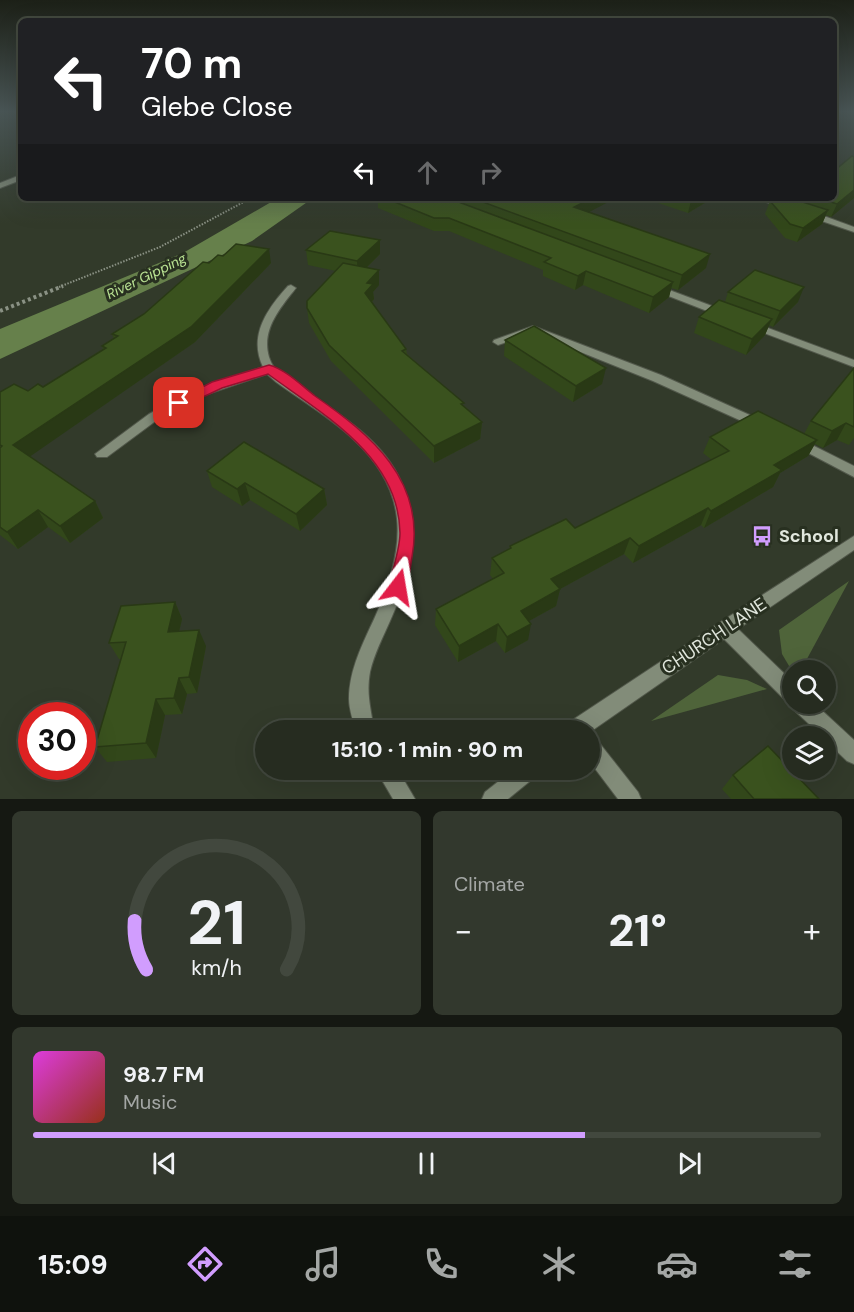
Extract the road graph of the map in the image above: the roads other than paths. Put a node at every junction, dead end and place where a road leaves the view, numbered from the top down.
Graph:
1 (18, 179) edge
2 (0, 186) edge
3 (766, 201) edge
4 (854, 229) edge
5 (644, 283) edge
6 (291, 288) dead end
7 (733, 317) edge
8 (744, 322) edge
9 (498, 342) dead end
10 (854, 364) edge
11 (269, 369) junction
12 (766, 428) edge
13 (788, 438) edge
14 (102, 454) dead end
15 (854, 472) edge
16 (854, 542) edge
17 (725, 628) junction
18 (782, 684) edge
19 (812, 714) edge
20 (362, 720) edge
21 (591, 720) edge
22 (854, 754) edge
23 (600, 760) edge
24 (393, 780) edge
25 (516, 780) edge
26 (405, 799) edge
27 (492, 799) edge
28 (631, 799) edge

1 - 2 street
3 - 4 street
5 - 7 street
6 - 11 street
8 - 10 street
9 - 12 street
11 - 14 street
11 - 20 street
13 - 15 street
16 - 17 street, CHURCH LANE
17 - 18 street
17 - 21 street, CHURCH LANE
19 - 22 street
23 - 28 street
24 - 26 street
25 - 27 street

